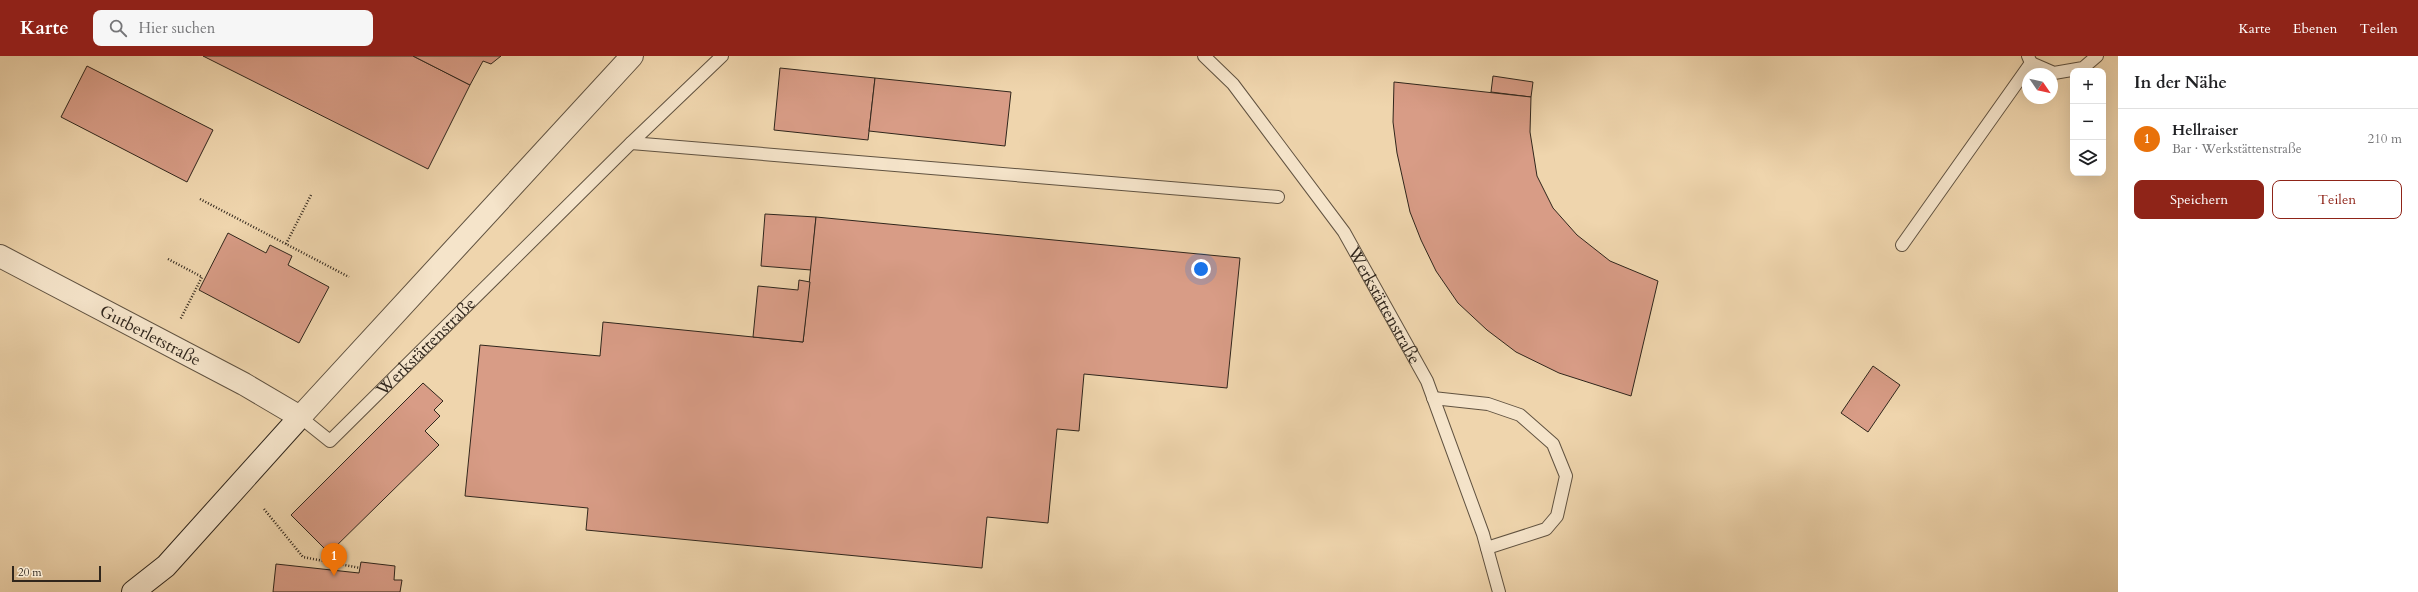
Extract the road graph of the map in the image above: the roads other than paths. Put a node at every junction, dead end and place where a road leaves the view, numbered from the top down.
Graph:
1 (632, 56) edge
2 (722, 56) edge
3 (1204, 56) edge
4 (2097, 56) edge
5 (2030, 60) edge
6 (631, 143) junction
7 (1278, 197) dead end
8 (1902, 245) dead end
9 (0, 256) edge
10 (1433, 398) junction
11 (300, 418) junction
12 (1487, 548) junction
13 (133, 592) edge
14 (1499, 592) edge

1 - 11 street
2 - 6 lane, Werkstättenstraße
3 - 10 lane, Werkstättenstraße
4 - 5 lane
5 - 8 lane
6 - 7 lane
6 - 11 lane, Werkstättenstraße
9 - 11 street, Gutberletstraße
10 - 12 lane, Werkstättenstraße
10 - 12 lane
11 - 13 street
12 - 14 lane, Werkstättenstraße

